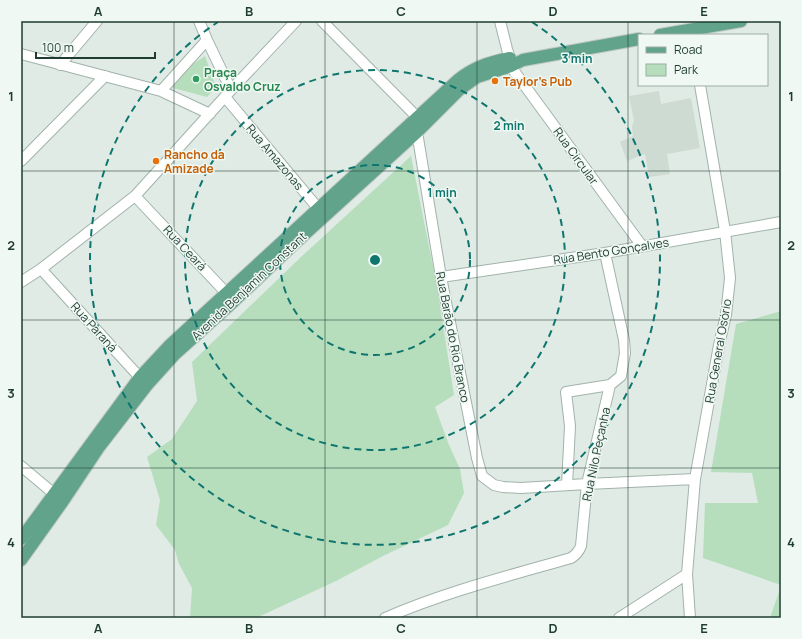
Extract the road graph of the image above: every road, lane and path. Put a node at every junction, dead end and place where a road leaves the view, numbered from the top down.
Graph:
1 (97, 21) edge
2 (199, 21) edge
3 (296, 21) edge
4 (322, 21) edge
5 (500, 21) edge
6 (741, 21) edge
7 (690, 32) edge
8 (670, 34) edge
9 (638, 39) edge
10 (206, 40) junction
11 (21, 54) edge
12 (510, 62) junction
13 (60, 65) junction
14 (105, 76) junction
15 (700, 86) edge
16 (161, 91) junction
17 (228, 93) junction
18 (210, 114) junction
19 (418, 118) junction
20 (417, 132) junction
21 (21, 161) edge
22 (135, 196) junction
23 (322, 213) junction
24 (781, 222) edge
25 (725, 232) junction
26 (642, 246) junction
27 (605, 253) junction
28 (41, 269) junction
29 (441, 276) junction
30 (21, 282) edge
31 (231, 297) junction
32 (143, 381) junction
33 (610, 385) junction
34 (21, 466) edge
35 (695, 479) junction
36 (588, 484) junction
37 (567, 485) junction
38 (58, 498) junction
39 (21, 539) edge
40 (21, 560) edge
41 (687, 574) junction
42 (385, 618) edge
43 (619, 618) edge
44 (690, 618) edge

1 - 13 street
2 - 10 street, Rua Amazonas
3 - 17 street
4 - 19 street
5 - 12 street, Rua Circular
6 - 7 main road
7 - 8 main road
9 - 12 main road, Avenida Benjamin Constant
10 - 16 street
10 - 17 street, Rua Amazonas
11 - 13 street
12 - 19 main road, Avenida Benjamin Constant
12 - 20 main road, Avenida Benjamin Constant
12 - 26 street, Rua Circular
13 - 14 street
14 - 16 street
14 - 21 street
15 - 25 street, Rua General Osório
16 - 18 street
17 - 18 street
17 - 23 street, Rua Amazonas
18 - 22 street
19 - 20 street, Rua Barão do Rio Branco
19 - 23 main road, Avenida Benjamin Constant
20 - 23 main road, Avenida Benjamin Constant
20 - 29 street, Rua Barão do Rio Branco
22 - 28 street
22 - 31 street, Rua Ceará
23 - 31 main road, Avenida Benjamin Constant
24 - 25 street, Rua Bento Gonçalves
25 - 26 street, Rua Bento Gonçalves
25 - 35 street, Rua General Osório
26 - 27 street, Rua Bento Gonçalves
27 - 29 street, Rua Bento Gonçalves
27 - 33 street, Rua Nilo Peçanha
28 - 30 street
28 - 32 street, Rua Paraná
29 - 37 street, Rua Barão do Rio Branco
31 - 32 main road, Avenida Benjamin Constant
32 - 38 main road, Avenida Benjamin Constant
33 - 36 street, Rua Nilo Peçanha
33 - 37 street
34 - 38 street
35 - 36 street, Rua Barão do Rio Branco
35 - 41 street, Rua General Osório
36 - 37 street, Rua Barão do Rio Branco
36 - 42 street, Rua Nilo Peçanha
38 - 39 main road, Avenida Benjamin Constant
38 - 40 main road, Avenida Benjamin Constant
41 - 43 street
41 - 44 street, Rua General Osório

